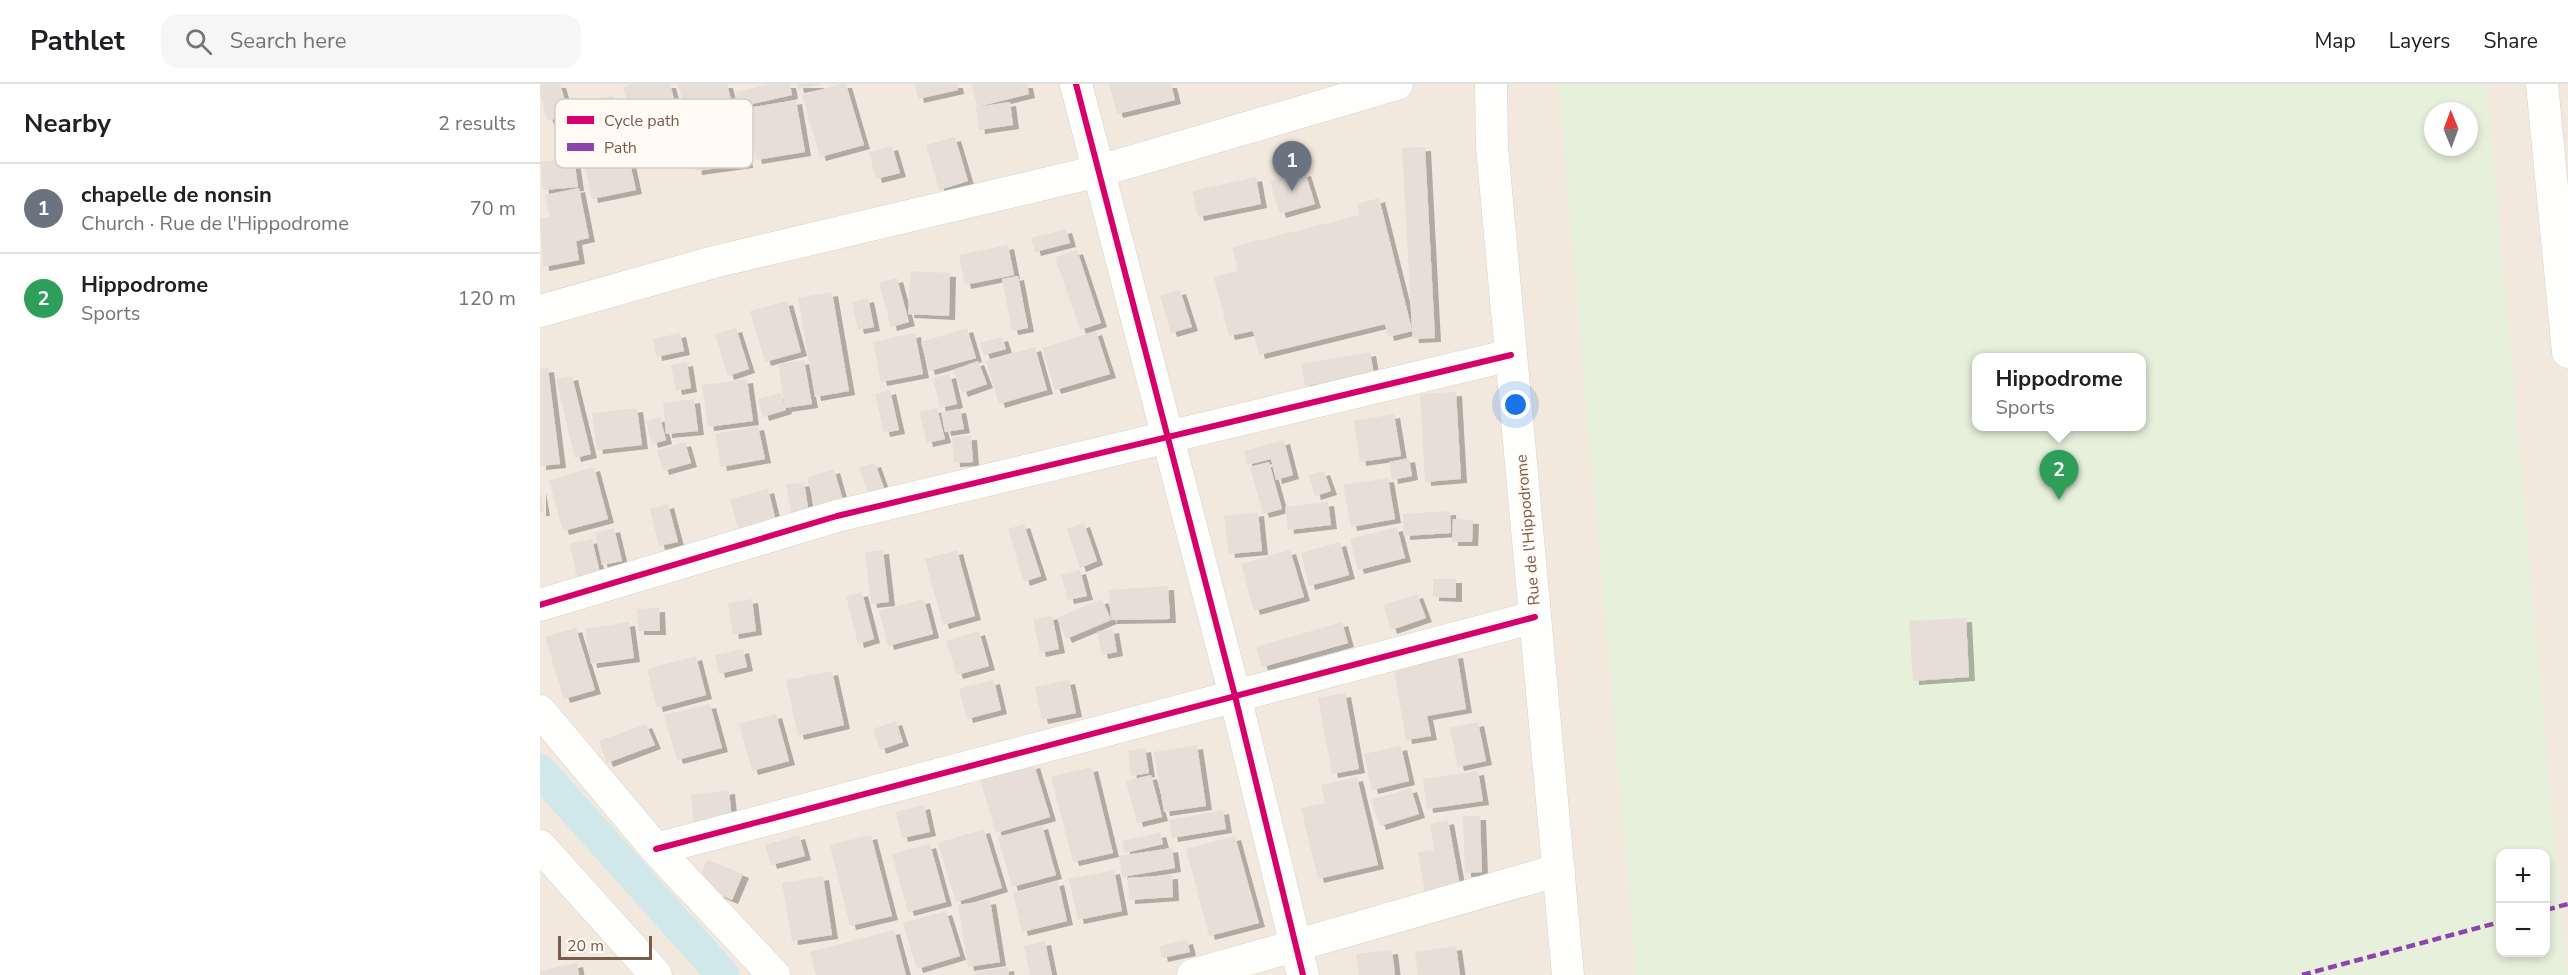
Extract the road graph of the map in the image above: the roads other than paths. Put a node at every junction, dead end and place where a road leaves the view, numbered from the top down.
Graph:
1 (1076, 84) edge
2 (1397, 84) edge
3 (1491, 84) edge
4 (2542, 84) edge
5 (1099, 171) junction
6 (540, 311) edge
7 (2567, 340) edge
8 (1511, 355) junction
9 (1168, 439) junction
10 (540, 605) edge
11 (1535, 617) junction
12 (1235, 696) junction
13 (540, 711) edge
14 (656, 849) junction
15 (547, 862) edge
16 (1559, 870) junction
17 (1299, 961) edge
18 (656, 975) edge
19 (774, 975) edge
20 (1193, 975) edge
21 (1568, 975) edge

1 - 5 street
2 - 5 street
3 - 8 street, Rue de l'Hippodrome
4 - 7 street
5 - 6 street
5 - 9 street
8 - 9 street
8 - 11 street, Rue de l'Hippodrome
9 - 10 street
9 - 12 street
11 - 12 street
11 - 16 street, Rue de l'Hippodrome
12 - 14 street
12 - 17 street
13 - 14 street
14 - 19 street
15 - 18 street
16 - 17 street
16 - 21 street, Rue de l'Hippodrome
17 - 20 street

